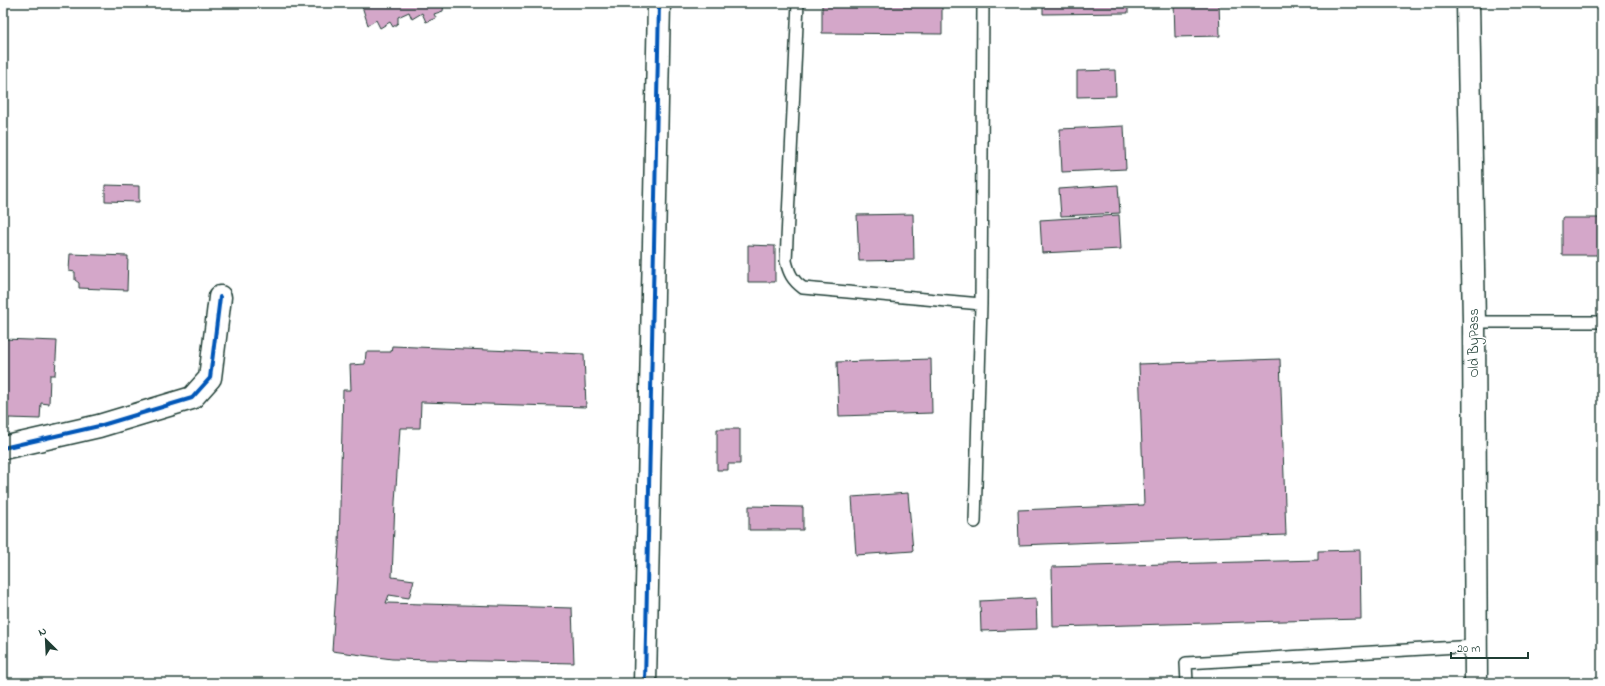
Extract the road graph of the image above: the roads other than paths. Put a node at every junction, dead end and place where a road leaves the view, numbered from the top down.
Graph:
1 (659, 3) edge
2 (798, 3) edge
3 (983, 3) edge
4 (1468, 3) edge
5 (220, 297) dead end
6 (981, 304) junction
7 (1474, 322) junction
8 (1602, 322) edge
9 (3, 448) edge
10 (975, 522) dead end
11 (1475, 646) junction
12 (645, 683) edge
13 (1187, 683) edge
14 (1476, 683) edge

1 - 12 street
2 - 6 lane
3 - 6 lane
4 - 7 street, Old ByPass
5 - 9 street
6 - 10 lane
7 - 8 lane
7 - 11 street, Old ByPass
11 - 13 lane
11 - 14 street, Old ByPass

